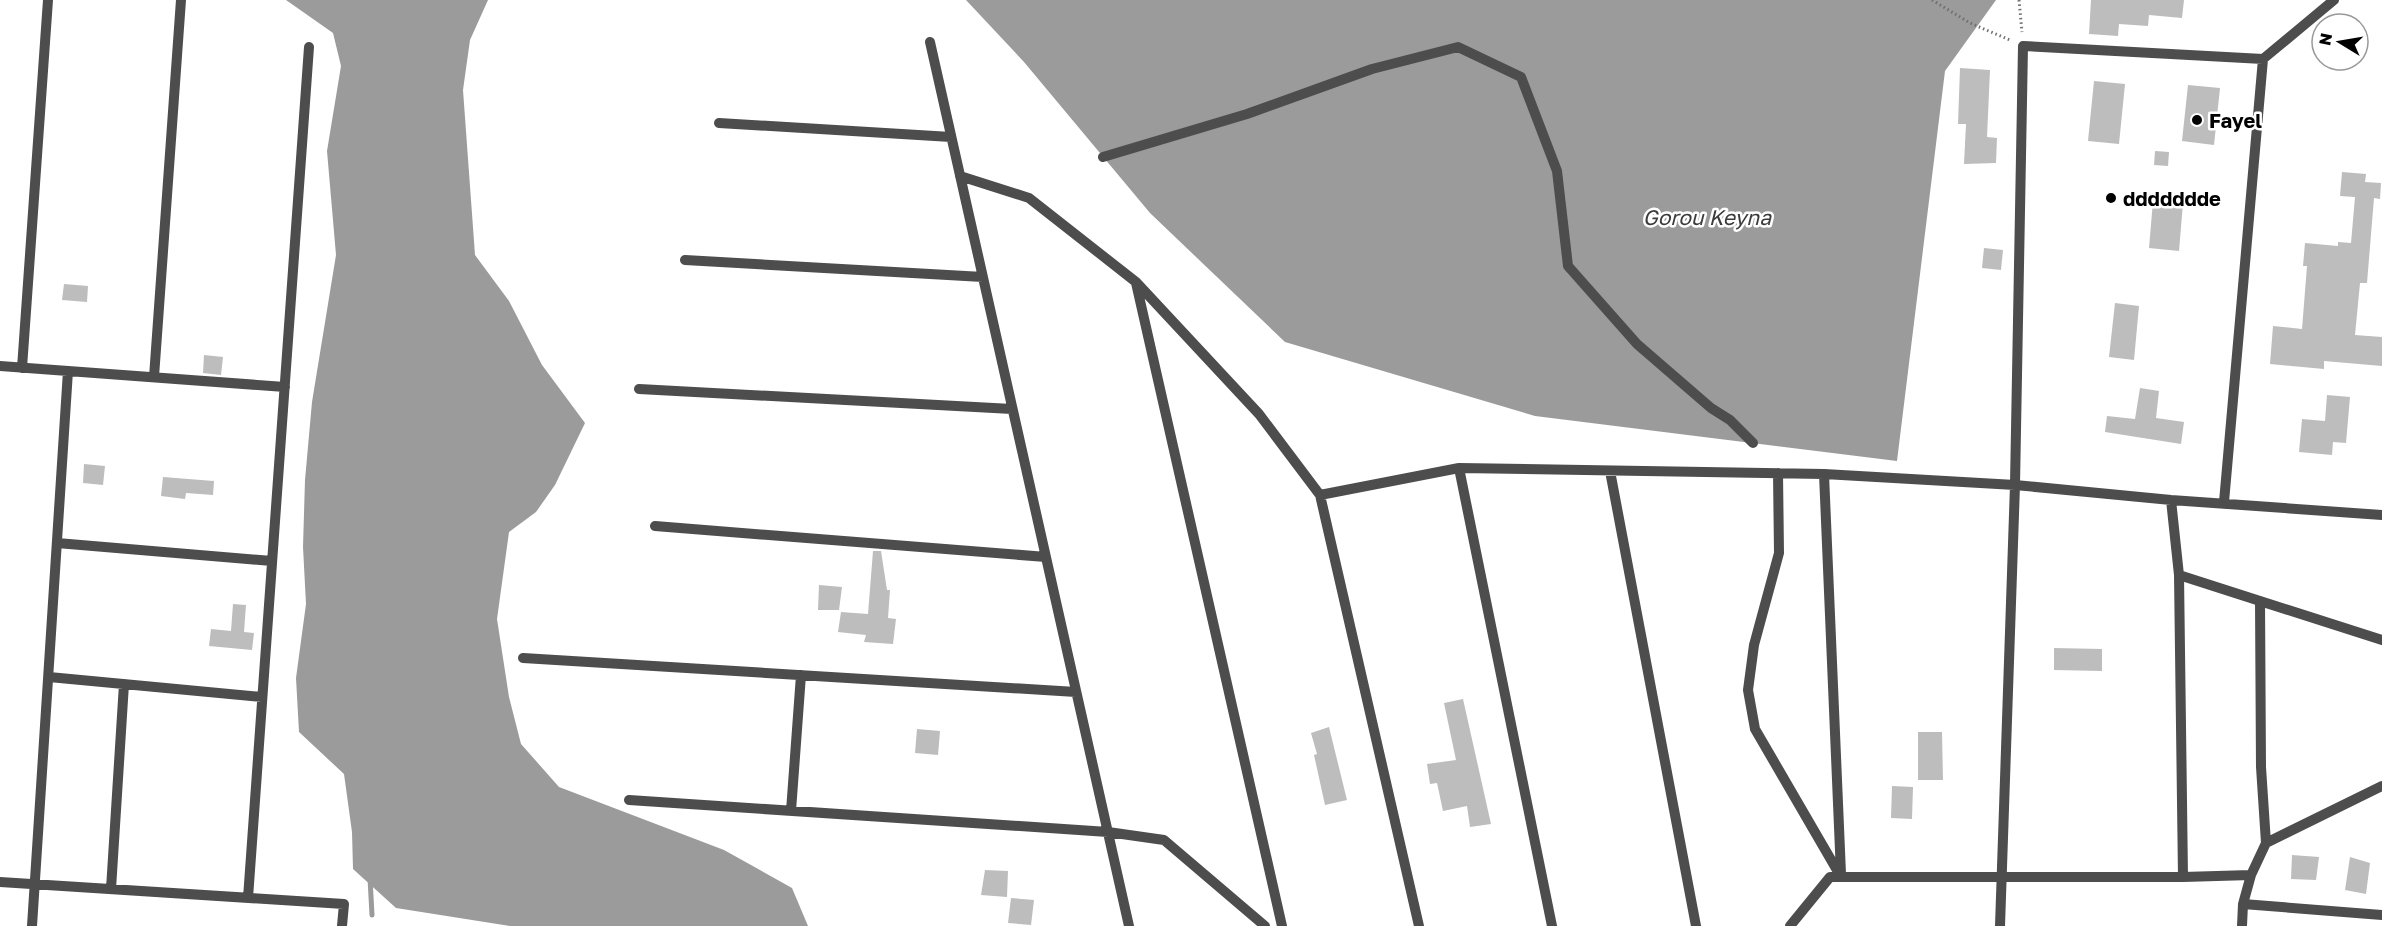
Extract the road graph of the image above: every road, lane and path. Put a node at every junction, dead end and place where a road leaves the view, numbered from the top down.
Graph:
1 (48, 0) edge
2 (181, 0) edge
3 (1932, 0) edge
4 (2019, 0) edge
5 (2334, 0) edge
6 (930, 42) dead end
7 (2023, 46) junction
8 (309, 47) dead end
9 (2263, 59) junction
10 (719, 123) dead end
11 (951, 137) junction
12 (1103, 156) dead end
13 (960, 176) junction
14 (685, 260) dead end
15 (983, 277) junction
16 (1136, 282) junction
17 (0, 366) edge
18 (22, 368) junction
19 (68, 371) junction
20 (154, 377) junction
21 (285, 387) junction
22 (639, 388) dead end
23 (1012, 409) junction
24 (1753, 443) dead end
25 (1459, 468) junction
26 (1610, 471) junction
27 (1778, 473) junction
28 (1824, 474) junction
29 (2015, 484) junction
30 (1320, 495) junction
31 (2171, 500) junction
32 (2224, 502) junction
33 (2382, 514) edge
34 (656, 526) dead end
35 (57, 543) junction
36 (1046, 557) junction
37 (272, 561) junction
38 (2179, 575) junction
39 (2260, 601) junction
40 (2382, 640) edge
41 (523, 658) dead end
42 (801, 675) junction
43 (49, 677) junction
44 (124, 684) junction
45 (1076, 692) junction
46 (262, 697) junction
47 (2382, 786) edge
48 (629, 800) dead end
49 (791, 811) junction
50 (1108, 832) junction
51 (2266, 843) junction
52 (2251, 874) junction
53 (2002, 876) junction
54 (1841, 877) junction
55 (2183, 877) junction
56 (0, 882) edge
57 (35, 884) junction
58 (111, 889) junction
59 (248, 898) junction
60 (2243, 904) junction
61 (2382, 915) edge
62 (32, 926) edge
63 (342, 926) edge
64 (1129, 926) edge
65 (1265, 926) edge
66 (1282, 926) edge
67 (1419, 926) edge
68 (1552, 926) edge
69 (1696, 926) edge
70 (1790, 926) edge
71 (2000, 926) edge
72 (2242, 926) edge

1 - 18 street
2 - 20 street
3 - 7 path
4 - 7 path
5 - 9 street
6 - 11 street
7 - 9 street
7 - 29 street
8 - 21 street
9 - 32 street
10 - 11 street
11 - 13 street
12 - 24 street
13 - 15 street
13 - 16 street
14 - 15 street
15 - 23 street
16 - 30 street
16 - 66 street
17 - 18 street
18 - 19 street
19 - 20 street
19 - 35 street
20 - 21 street
21 - 37 street
22 - 23 street
23 - 36 street
25 - 26 street
25 - 30 street
25 - 68 street
26 - 27 street
26 - 69 street
27 - 28 street
27 - 54 street
28 - 29 street
28 - 54 street
29 - 31 street
29 - 53 street
30 - 67 street
31 - 32 street
31 - 38 street
32 - 33 street
34 - 36 street
35 - 37 street
35 - 43 street
36 - 45 street
37 - 46 street
38 - 39 street
38 - 55 street
39 - 40 street
39 - 51 street
41 - 42 street
42 - 45 street
42 - 49 street
43 - 44 street
43 - 57 street
44 - 46 street
44 - 58 street
45 - 50 street
46 - 59 street
47 - 51 street
48 - 49 street
49 - 50 street
50 - 64 street
50 - 65 street
51 - 52 street
52 - 55 street
52 - 60 street
53 - 54 street
53 - 55 street
53 - 71 street
54 - 70 street
56 - 57 street
57 - 58 street
57 - 62 street
58 - 59 street
59 - 63 street
60 - 61 street
60 - 72 street

